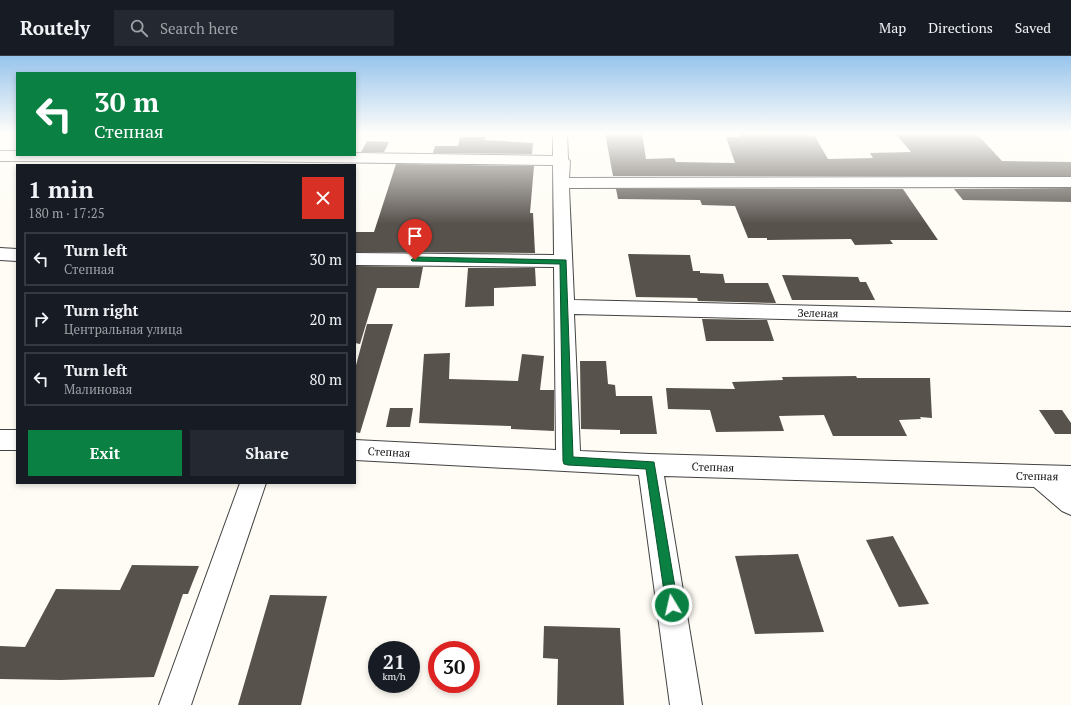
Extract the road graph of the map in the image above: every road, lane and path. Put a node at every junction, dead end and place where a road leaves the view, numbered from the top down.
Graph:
1 (562, 163) edge
2 (562, 182) junction
3 (1071, 182) edge
4 (0, 254) edge
5 (16, 255) edge
6 (356, 259) edge
7 (564, 261) junction
8 (565, 307) junction
9 (1071, 319) edge
10 (0, 440) edge
11 (16, 440) edge
12 (356, 450) edge
13 (568, 461) junction
14 (650, 465) junction
15 (1039, 476) junction
16 (1071, 477) edge
17 (253, 484) edge
18 (1071, 503) edge
19 (175, 705) edge
20 (686, 705) edge

1 - 2 street
2 - 3 street
2 - 7 street
4 - 5 street
6 - 7 street
7 - 8 street
8 - 9 street, Зеленая
8 - 13 street
10 - 11 street
12 - 13 street, Степная
13 - 14 street, Степная
14 - 15 street, Степная
14 - 20 street
15 - 16 street, Степная
15 - 18 street
17 - 19 street

